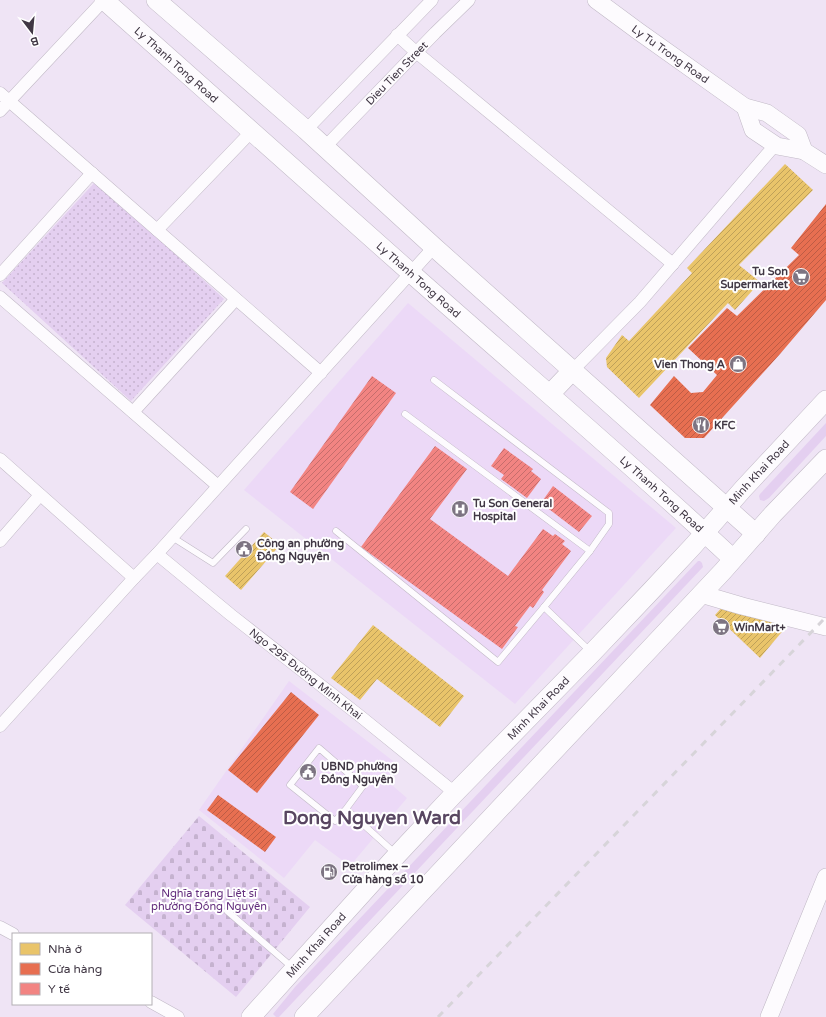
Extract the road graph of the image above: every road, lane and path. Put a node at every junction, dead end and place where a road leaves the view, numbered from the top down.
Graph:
1 (104, 0) edge
2 (156, 0) edge
3 (432, 0) edge
4 (469, 0) edge
5 (596, 0) edge
6 (397, 35) junction
7 (416, 52) junction
8 (4, 97) edge
9 (744, 107) junction
10 (0, 110) edge
11 (306, 130) junction
12 (252, 132) junction
13 (776, 145) junction
14 (325, 147) junction
15 (804, 151) junction
16 (826, 165) edge
17 (92, 173) junction
18 (157, 230) junction
19 (434, 247) junction
20 (673, 264) junction
21 (411, 273) junction
22 (0, 275) edge
23 (0, 297) edge
24 (236, 299) junction
25 (572, 371) junction
26 (321, 373) junction
27 (434, 380) dead end
28 (550, 394) junction
29 (826, 400) edge
30 (132, 412) junction
31 (405, 414) dead end
32 (0, 459) edge
33 (826, 459) edge
34 (218, 486) junction
35 (40, 495) junction
36 (726, 508) junction
37 (246, 529) dead end
38 (336, 531) dead end
39 (705, 533) junction
40 (756, 534) junction
41 (172, 537) junction
42 (0, 541) edge
43 (590, 551) junction
44 (157, 554) junction
45 (733, 559) junction
46 (134, 578) junction
47 (701, 594) junction
48 (544, 607) junction
49 (826, 627) edge
50 (592, 653) junction
51 (0, 726) edge
52 (455, 793) junction
53 (346, 809) junction
54 (397, 855) junction
55 (826, 877) edge
56 (227, 910) dead end
57 (0, 927) edge
58 (12, 933) edge
59 (294, 969) junction
60 (152, 1003) edge
61 (178, 1017) edge
62 (251, 1017) edge
63 (304, 1017) edge
64 (769, 1017) edge

1 - 8 street
1 - 12 main road, Ly Thanh Tong Road
2 - 11 main road
3 - 6 street
4 - 7 street, Dieu Tien Street
5 - 9 main road, Ly Tu Trong Road
6 - 7 street
6 - 11 street
7 - 14 street, Dieu Tien Street
7 - 20 street
8 - 10 street
8 - 17 street
9 - 13 main road
9 - 15 main road, Ly Tu Trong Road
11 - 14 main road
12 - 18 street
12 - 21 main road, Ly Thanh Tong Road
13 - 15 main road
13 - 20 street
14 - 19 main road
15 - 16 main road
17 - 18 street
17 - 22 street
18 - 24 street
19 - 21 street
19 - 25 main road
20 - 25 street
21 - 26 street
21 - 28 main road, Ly Thanh Tong Road
23 - 30 street
24 - 26 street
24 - 30 street
25 - 28 main road
25 - 36 main road
26 - 34 street
27 - 43 lane
28 - 39 main road, Ly Thanh Tong Road
29 - 36 main road, Minh Khai Road
30 - 34 street
31 - 43 lane
32 - 35 street
33 - 40 main road
34 - 41 street
35 - 42 street
35 - 46 street
36 - 39 main road, Minh Khai Road
36 - 40 main road
37 - 41 lane
38 - 48 lane
39 - 45 main road, Ly Thanh Tong Road
39 - 50 main road, Minh Khai Road
40 - 45 main road
41 - 44 street
43 - 48 lane
44 - 46 street
44 - 52 street, Ngo 295 Đường Minh Khai
45 - 47 main road
46 - 51 street
47 - 49 main road
47 - 63 main road
48 - 50 lane
50 - 52 main road, Minh Khai Road
52 - 54 main road, Minh Khai Road
53 - 53 lane
53 - 54 lane
54 - 59 main road, Minh Khai Road
55 - 64 main road
56 - 59 lane
57 - 58 street
59 - 62 main road, Minh Khai Road
60 - 61 street

